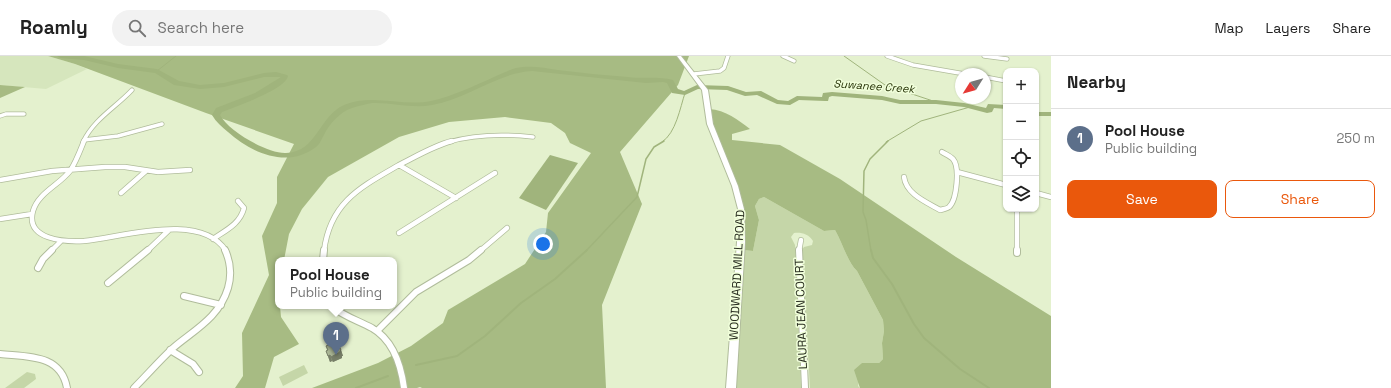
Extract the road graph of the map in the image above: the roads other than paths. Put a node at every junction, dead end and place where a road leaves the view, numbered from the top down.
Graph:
1 (679, 56) edge
2 (728, 56) edge
3 (783, 56) edge
4 (887, 56) edge
5 (984, 56) edge
6 (1007, 59) dead end
7 (794, 61) dead end
8 (955, 72) edge
9 (694, 74) junction
10 (991, 78) edge
11 (1003, 80) edge
12 (132, 90) dead end
13 (24, 114) dead end
14 (0, 116) edge
15 (162, 124) dead end
16 (533, 137) dead end
17 (84, 140) junction
18 (942, 152) dead end
19 (400, 165) junction
20 (71, 169) junction
21 (190, 170) dead end
22 (146, 171) junction
23 (957, 172) junction
24 (495, 173) dead end
25 (904, 177) dead end
26 (0, 180) edge
27 (1003, 184) edge
28 (121, 193) dead end
29 (1039, 194) edge
30 (1051, 197) edge
31 (456, 198) junction
32 (238, 201) dead end
33 (1018, 212) edge
34 (32, 214) junction
35 (0, 219) edge
36 (507, 228) dead end
37 (169, 230) junction
38 (399, 233) dead end
39 (213, 239) junction
40 (61, 240) junction
41 (801, 240) dead end
42 (1017, 253) dead end
43 (324, 257) edge
44 (38, 268) dead end
45 (108, 283) dead end
46 (184, 296) dead end
47 (221, 304) junction
48 (335, 309) edge
49 (377, 331) junction
50 (170, 350) junction
51 (0, 354) edge
52 (199, 372) dead end
53 (67, 388) edge
54 (134, 388) edge
55 (404, 388) edge
56 (731, 388) edge
57 (805, 388) edge

1 - 9 street, WOODWARD MILL ROAD
2 - 9 street
3 - 7 street
4 - 8 street
5 - 6 street
9 - 56 street, WOODWARD MILL ROAD
10 - 11 street
12 - 17 street
13 - 14 street
15 - 17 street
16 - 19 street
17 - 20 street
18 - 23 street
19 - 31 street
19 - 43 street
20 - 22 street
20 - 26 street
20 - 34 street
21 - 22 street
22 - 28 street
23 - 25 street
23 - 27 street
24 - 31 street
29 - 30 street
31 - 38 street
32 - 39 street
33 - 42 street
34 - 35 street
34 - 40 street
36 - 49 street
37 - 39 street
37 - 40 street
37 - 45 street
39 - 47 street
40 - 44 street
41 - 57 street, LAURA JEAN COURT
46 - 47 street
47 - 50 street
48 - 49 street
49 - 55 street
50 - 52 street
50 - 54 street
51 - 53 street

